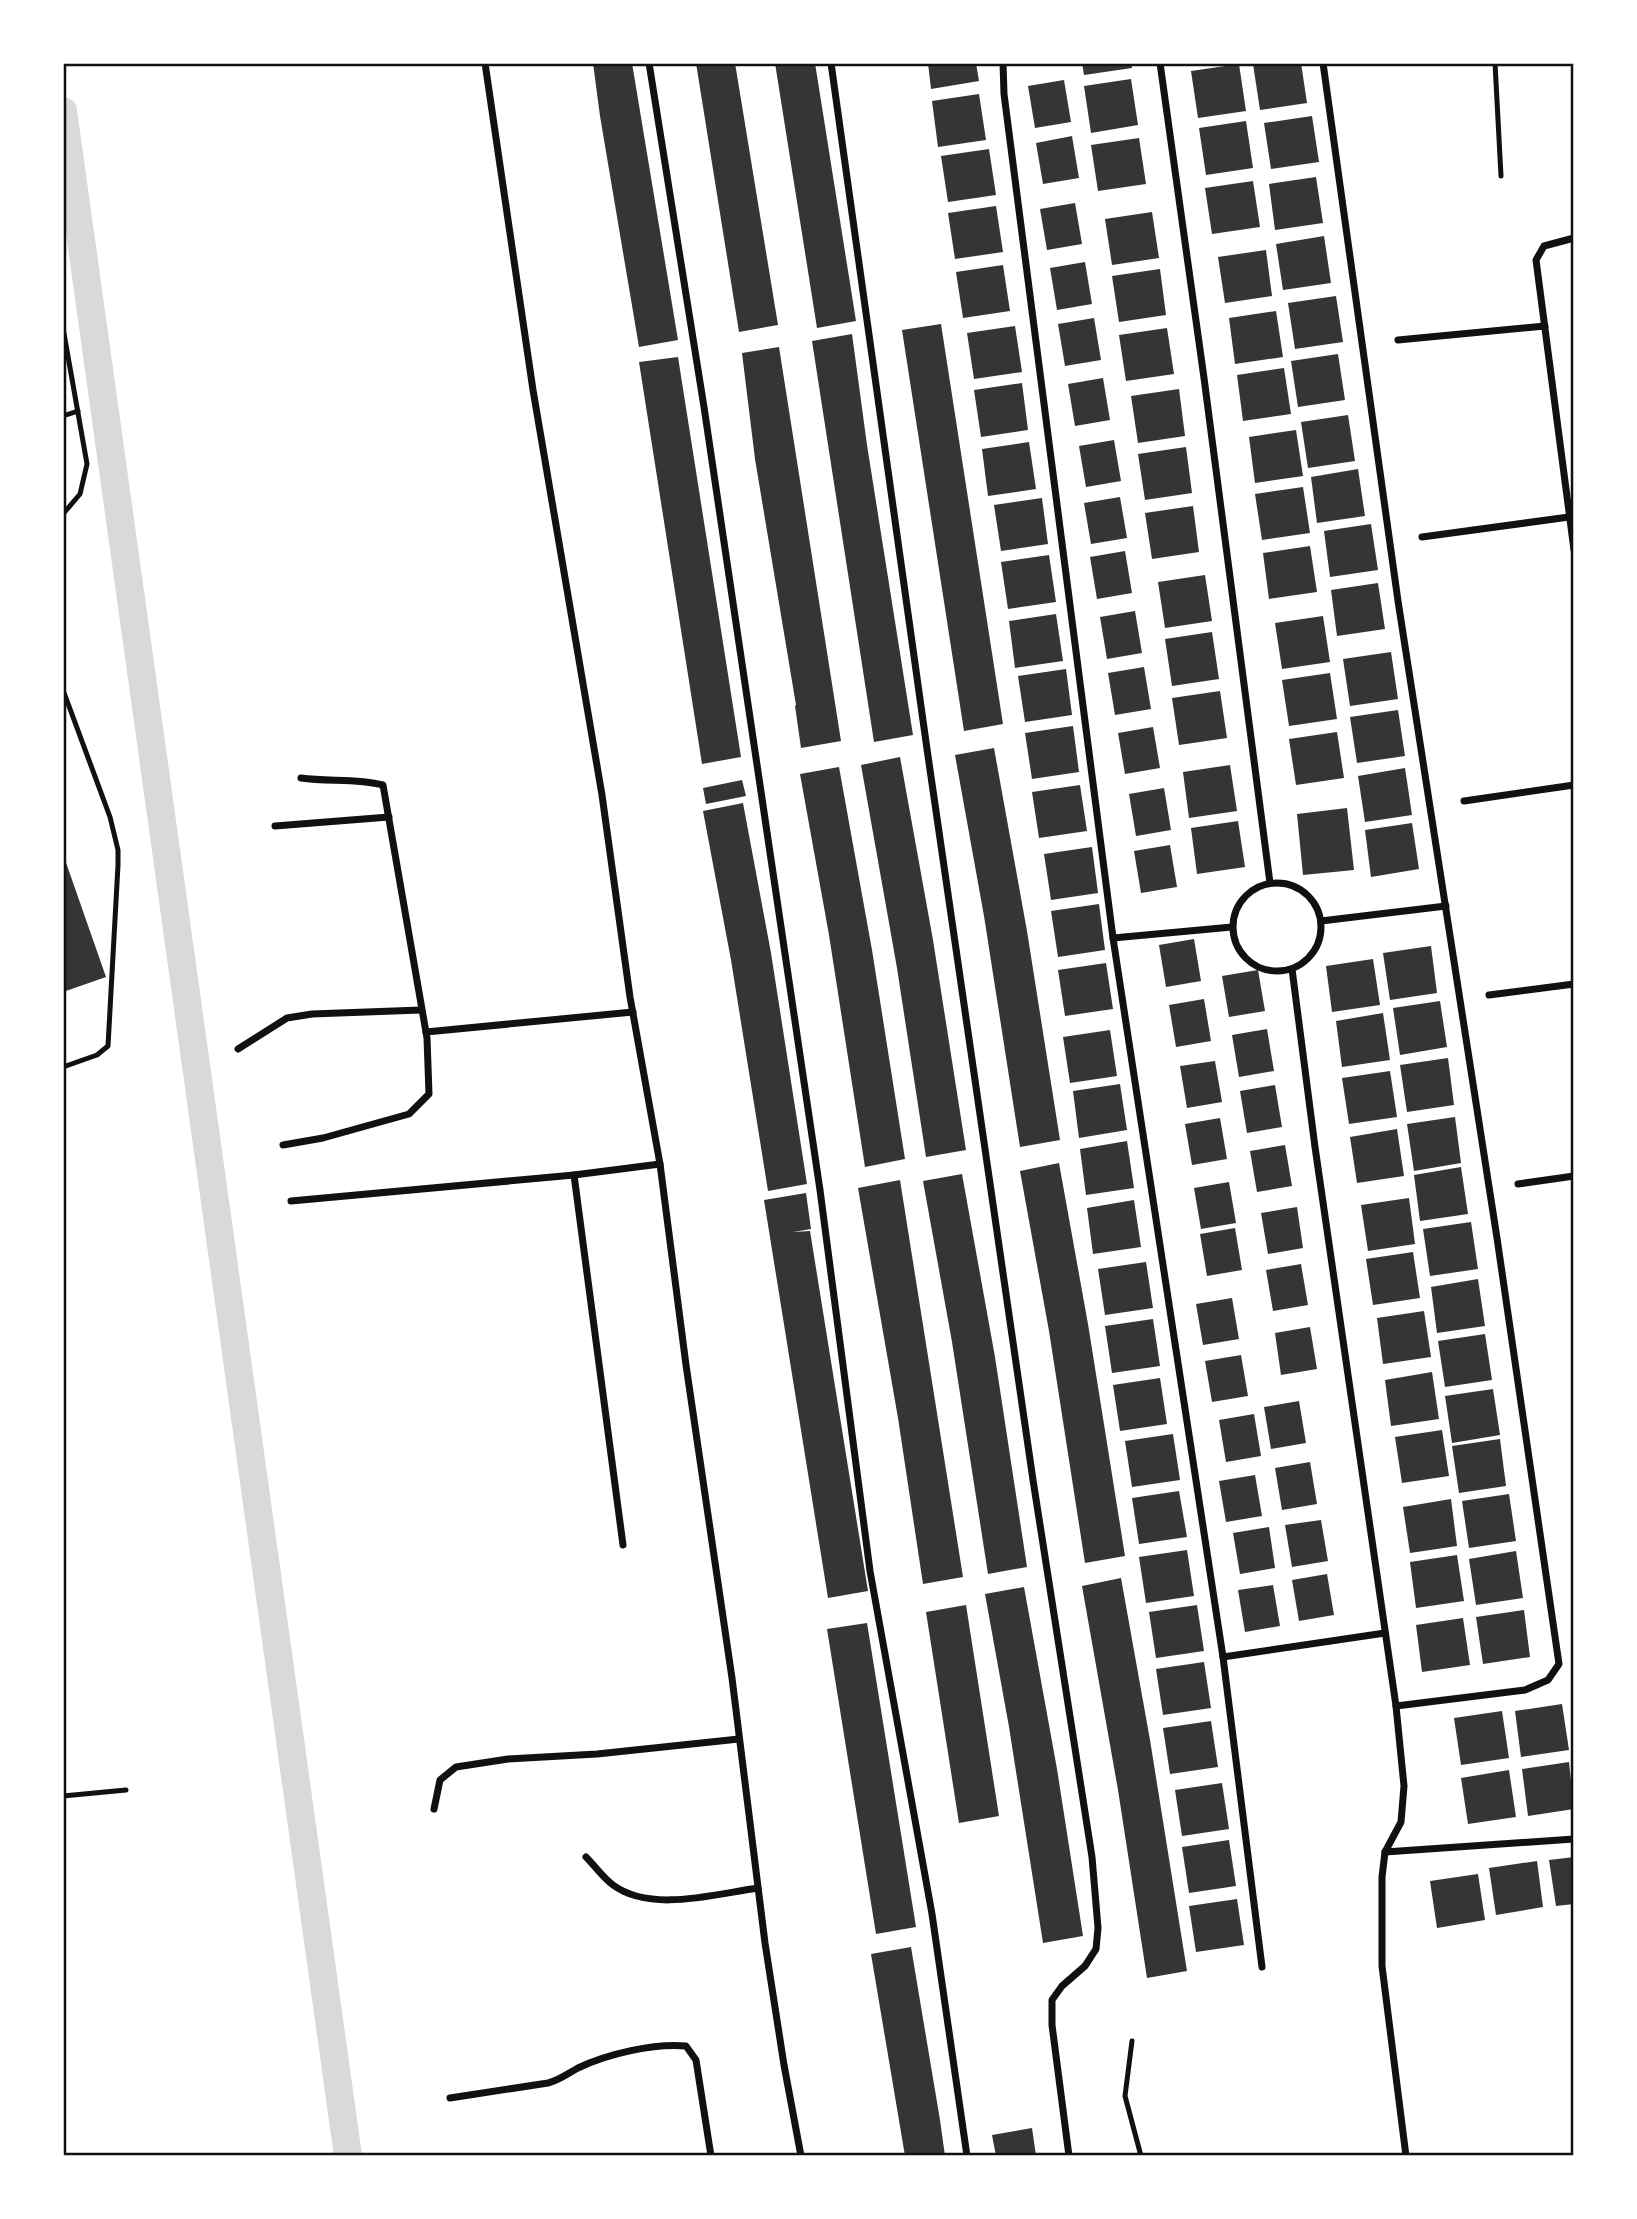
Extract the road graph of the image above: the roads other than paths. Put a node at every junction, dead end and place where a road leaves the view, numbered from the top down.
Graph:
1 (485, 63) edge
2 (649, 63) edge
3 (831, 63) edge
4 (1003, 63) edge
5 (1160, 63) edge
6 (1323, 63) edge
7 (1494, 63) edge
8 (1501, 176) dead end
9 (1574, 238) edge
10 (1545, 326) junction
11 (63, 328) edge
12 (1398, 340) dead end
13 (78, 411) junction
14 (63, 416) edge
15 (63, 514) edge
16 (1569, 517) junction
17 (1422, 537) dead end
18 (1574, 550) edge
19 (63, 690) edge
20 (300, 778) dead end
21 (1574, 785) edge
22 (1464, 801) dead end
23 (389, 817) junction
24 (275, 826) dead end
25 (1270, 883) junction
26 (1446, 906) junction
27 (1321, 921) junction
28 (1232, 927) junction
29 (1113, 938) junction
30 (1292, 969) junction
31 (1574, 984) edge
32 (1489, 995) dead end
33 (421, 1010) junction
34 (633, 1012) junction
35 (426, 1032) junction
36 (237, 1049) dead end
37 (63, 1068) edge
38 (283, 1145) dead end
39 (660, 1164) junction
40 (574, 1175) junction
41 (1574, 1176) edge
42 (1518, 1184) dead end
43 (291, 1201) dead end
44 (622, 1545) dead end
45 (1385, 1633) junction
46 (1223, 1657) junction
47 (1396, 1706) junction
48 (739, 1739) junction
49 (126, 1790) dead end
50 (63, 1796) edge
51 (434, 1809) dead end
52 (1574, 1839) edge
53 (1385, 1852) junction
54 (586, 1857) dead end
55 (758, 1888) junction
56 (1262, 1967) dead end
57 (1132, 2040) dead end
58 (450, 2098) dead end
59 (711, 2156) edge
60 (801, 2156) edge
61 (967, 2156) edge
62 (1069, 2156) edge
63 (1141, 2156) edge
64 (1406, 2156) edge

1 - 34 street
2 - 61 street
3 - 62 street
4 - 29 street
5 - 25 street
6 - 26 street
7 - 8 lane
9 - 10 street
10 - 12 street
10 - 16 street
11 - 13 lane
13 - 14 lane
13 - 15 lane
16 - 17 street
16 - 18 street
19 - 37 lane
20 - 23 street
21 - 22 street
23 - 24 street
23 - 33 street
25 - 27 street
25 - 28 street
26 - 27 street
26 - 47 street
27 - 30 street
28 - 29 street
28 - 30 street
29 - 46 street
30 - 45 street
31 - 32 street
33 - 35 street
33 - 36 street
34 - 35 street
34 - 39 street
35 - 38 street
39 - 40 street
39 - 48 street
40 - 43 street
40 - 44 street
41 - 42 street
45 - 46 street
45 - 47 street
46 - 56 street
47 - 53 street
48 - 51 street
48 - 55 street
49 - 50 lane
52 - 53 street
53 - 64 street
54 - 55 street
55 - 60 street
57 - 63 lane
58 - 59 street

